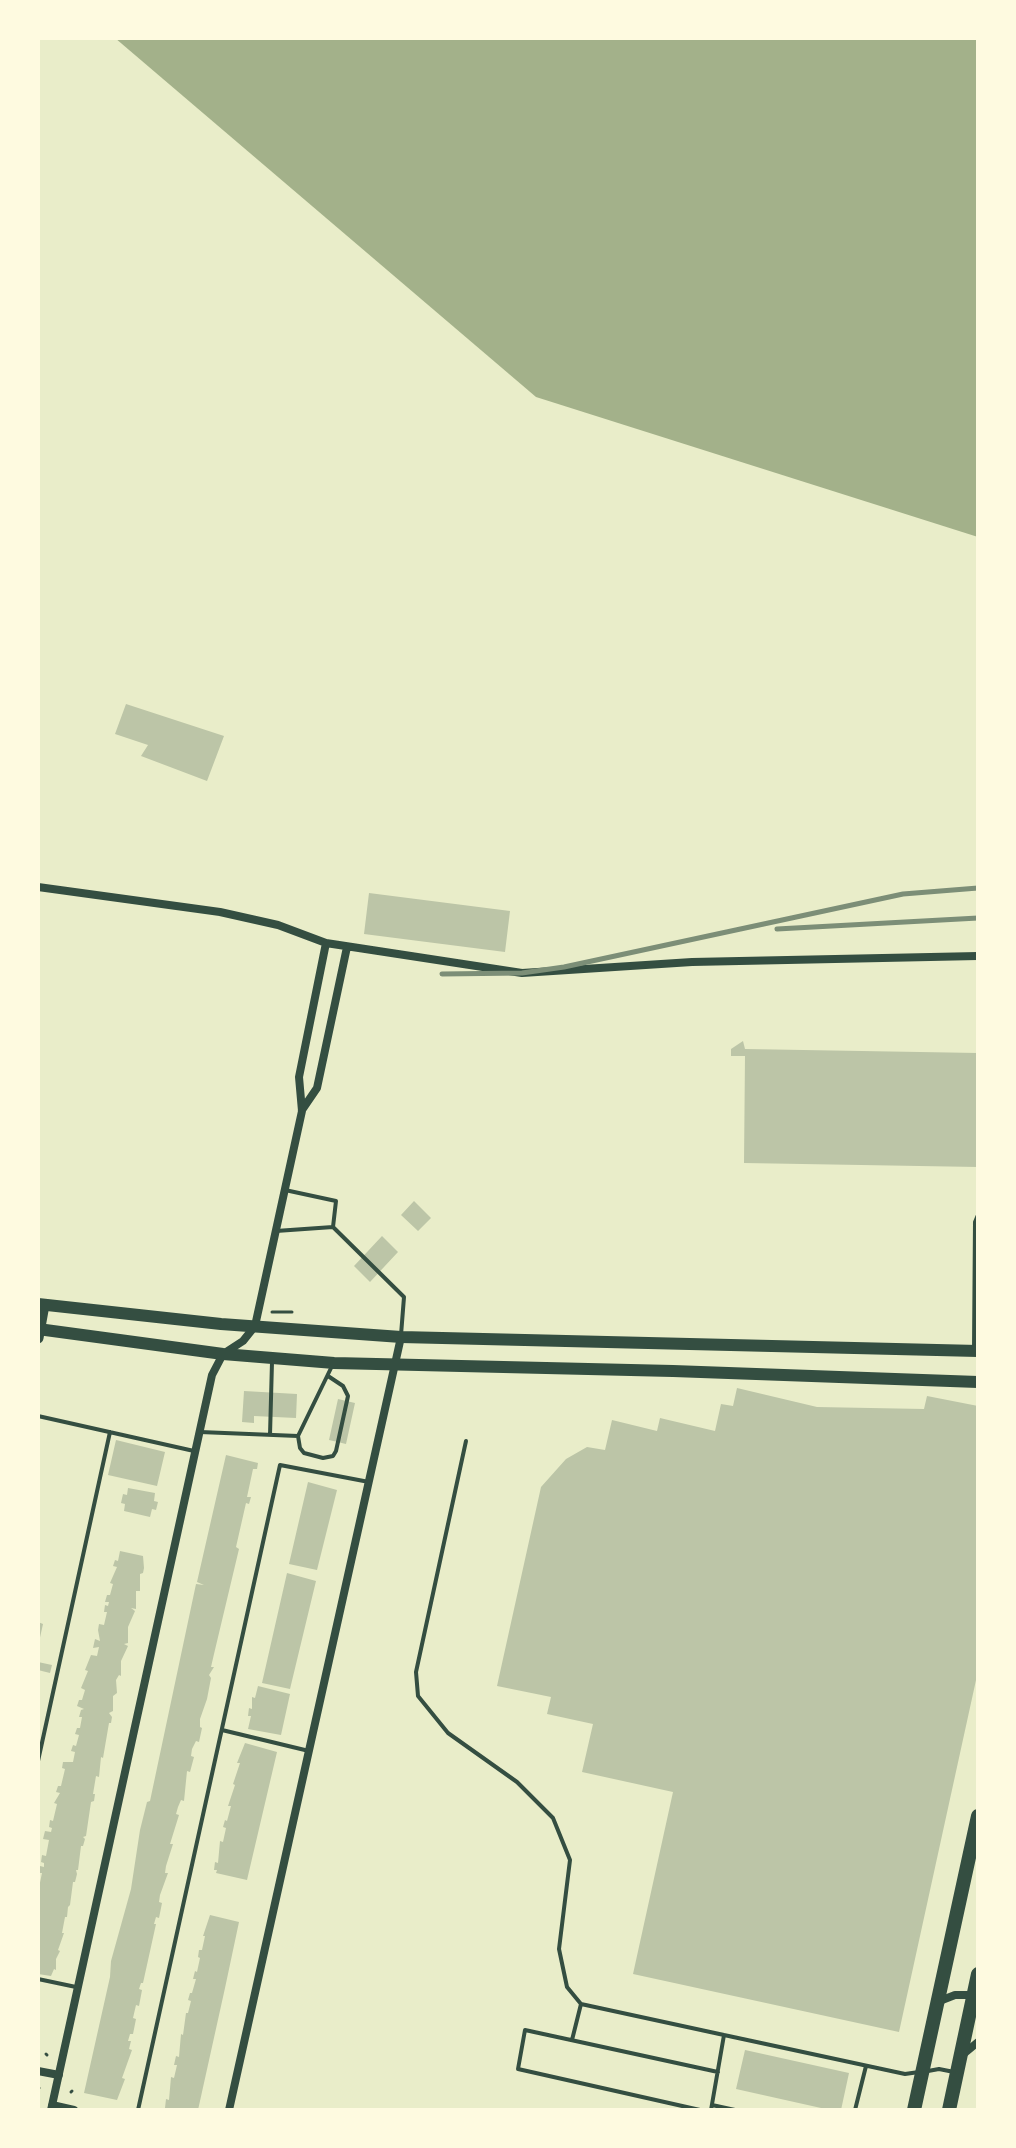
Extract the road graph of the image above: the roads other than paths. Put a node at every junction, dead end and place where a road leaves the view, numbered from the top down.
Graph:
1 (38, 887) edge
2 (326, 943) junction
3 (347, 947) junction
4 (978, 956) edge
5 (302, 1111) junction
6 (285, 1190) junction
7 (978, 1215) edge
8 (333, 1227) junction
9 (276, 1231) junction
10 (41, 1304) edge
11 (255, 1326) junction
12 (39, 1332) edge
13 (401, 1337) junction
14 (673, 1344) junction
15 (976, 1351) edge
16 (223, 1354) junction
17 (272, 1359) junction
18 (334, 1363) junction
19 (395, 1365) junction
20 (673, 1371) junction
21 (328, 1376) junction
22 (978, 1382) edge
23 (38, 1416) edge
24 (110, 1432) junction
25 (200, 1432) junction
26 (270, 1435) junction
27 (298, 1436) junction
28 (466, 1441) dead end
29 (196, 1452) junction
30 (370, 1482) junction
31 (222, 1730) junction
32 (310, 1751) junction
33 (38, 1761) edge
34 (978, 1816) edge
35 (972, 1869) edge
36 (978, 1974) edge
37 (38, 1979) edge
38 (78, 1988) junction
39 (976, 1995) edge
40 (937, 2002) junction
41 (581, 2004) junction
42 (724, 2035) junction
43 (572, 2040) junction
44 (978, 2042) edge
45 (960, 2056) junction
46 (866, 2066) junction
47 (38, 2071) edge
48 (923, 2071) junction
49 (718, 2072) junction
50 (957, 2073) junction
51 (59, 2075) junction
52 (52, 2107) edge
53 (711, 2107) edge
54 (74, 2110) edge
55 (138, 2110) edge
56 (229, 2110) edge
57 (700, 2110) edge
58 (735, 2110) edge
59 (855, 2110) edge
60 (914, 2110) edge
61 (949, 2110) edge

1 - 2 street
2 - 3 street
2 - 5 street
3 - 4 street
3 - 5 street
5 - 6 street
6 - 8 lane
6 - 9 street
7 - 15 lane
8 - 9 lane
8 - 13 lane
9 - 11 street
10 - 11 main road
10 - 12 street
11 - 13 main road
11 - 16 street
12 - 16 main road
13 - 14 main road
13 - 19 street
14 - 15 main road
14 - 20 main road
16 - 17 main road
16 - 25 street
17 - 18 main road
17 - 26 lane
18 - 19 main road
18 - 21 lane
19 - 20 main road
19 - 30 street
20 - 22 main road
21 - 27 lane
21 - 27 lane
23 - 24 lane
24 - 29 lane
24 - 33 lane
25 - 26 lane
25 - 29 street
26 - 27 lane
28 - 41 lane
29 - 38 street
30 - 31 lane
30 - 32 street
31 - 32 lane
31 - 55 lane
32 - 56 street
34 - 35 main road
35 - 40 main road
36 - 39 main road
37 - 38 lane
38 - 51 street
39 - 40 street
39 - 45 main road
40 - 48 main road
41 - 42 lane
41 - 43 lane
42 - 46 lane
42 - 49 lane
43 - 49 lane
43 - 57 lane
44 - 45 street
45 - 50 main road
46 - 48 lane
46 - 59 lane
47 - 51 street
48 - 50 lane
48 - 60 main road
49 - 53 lane
50 - 61 main road
51 - 52 street
52 - 54 street
53 - 58 lane

